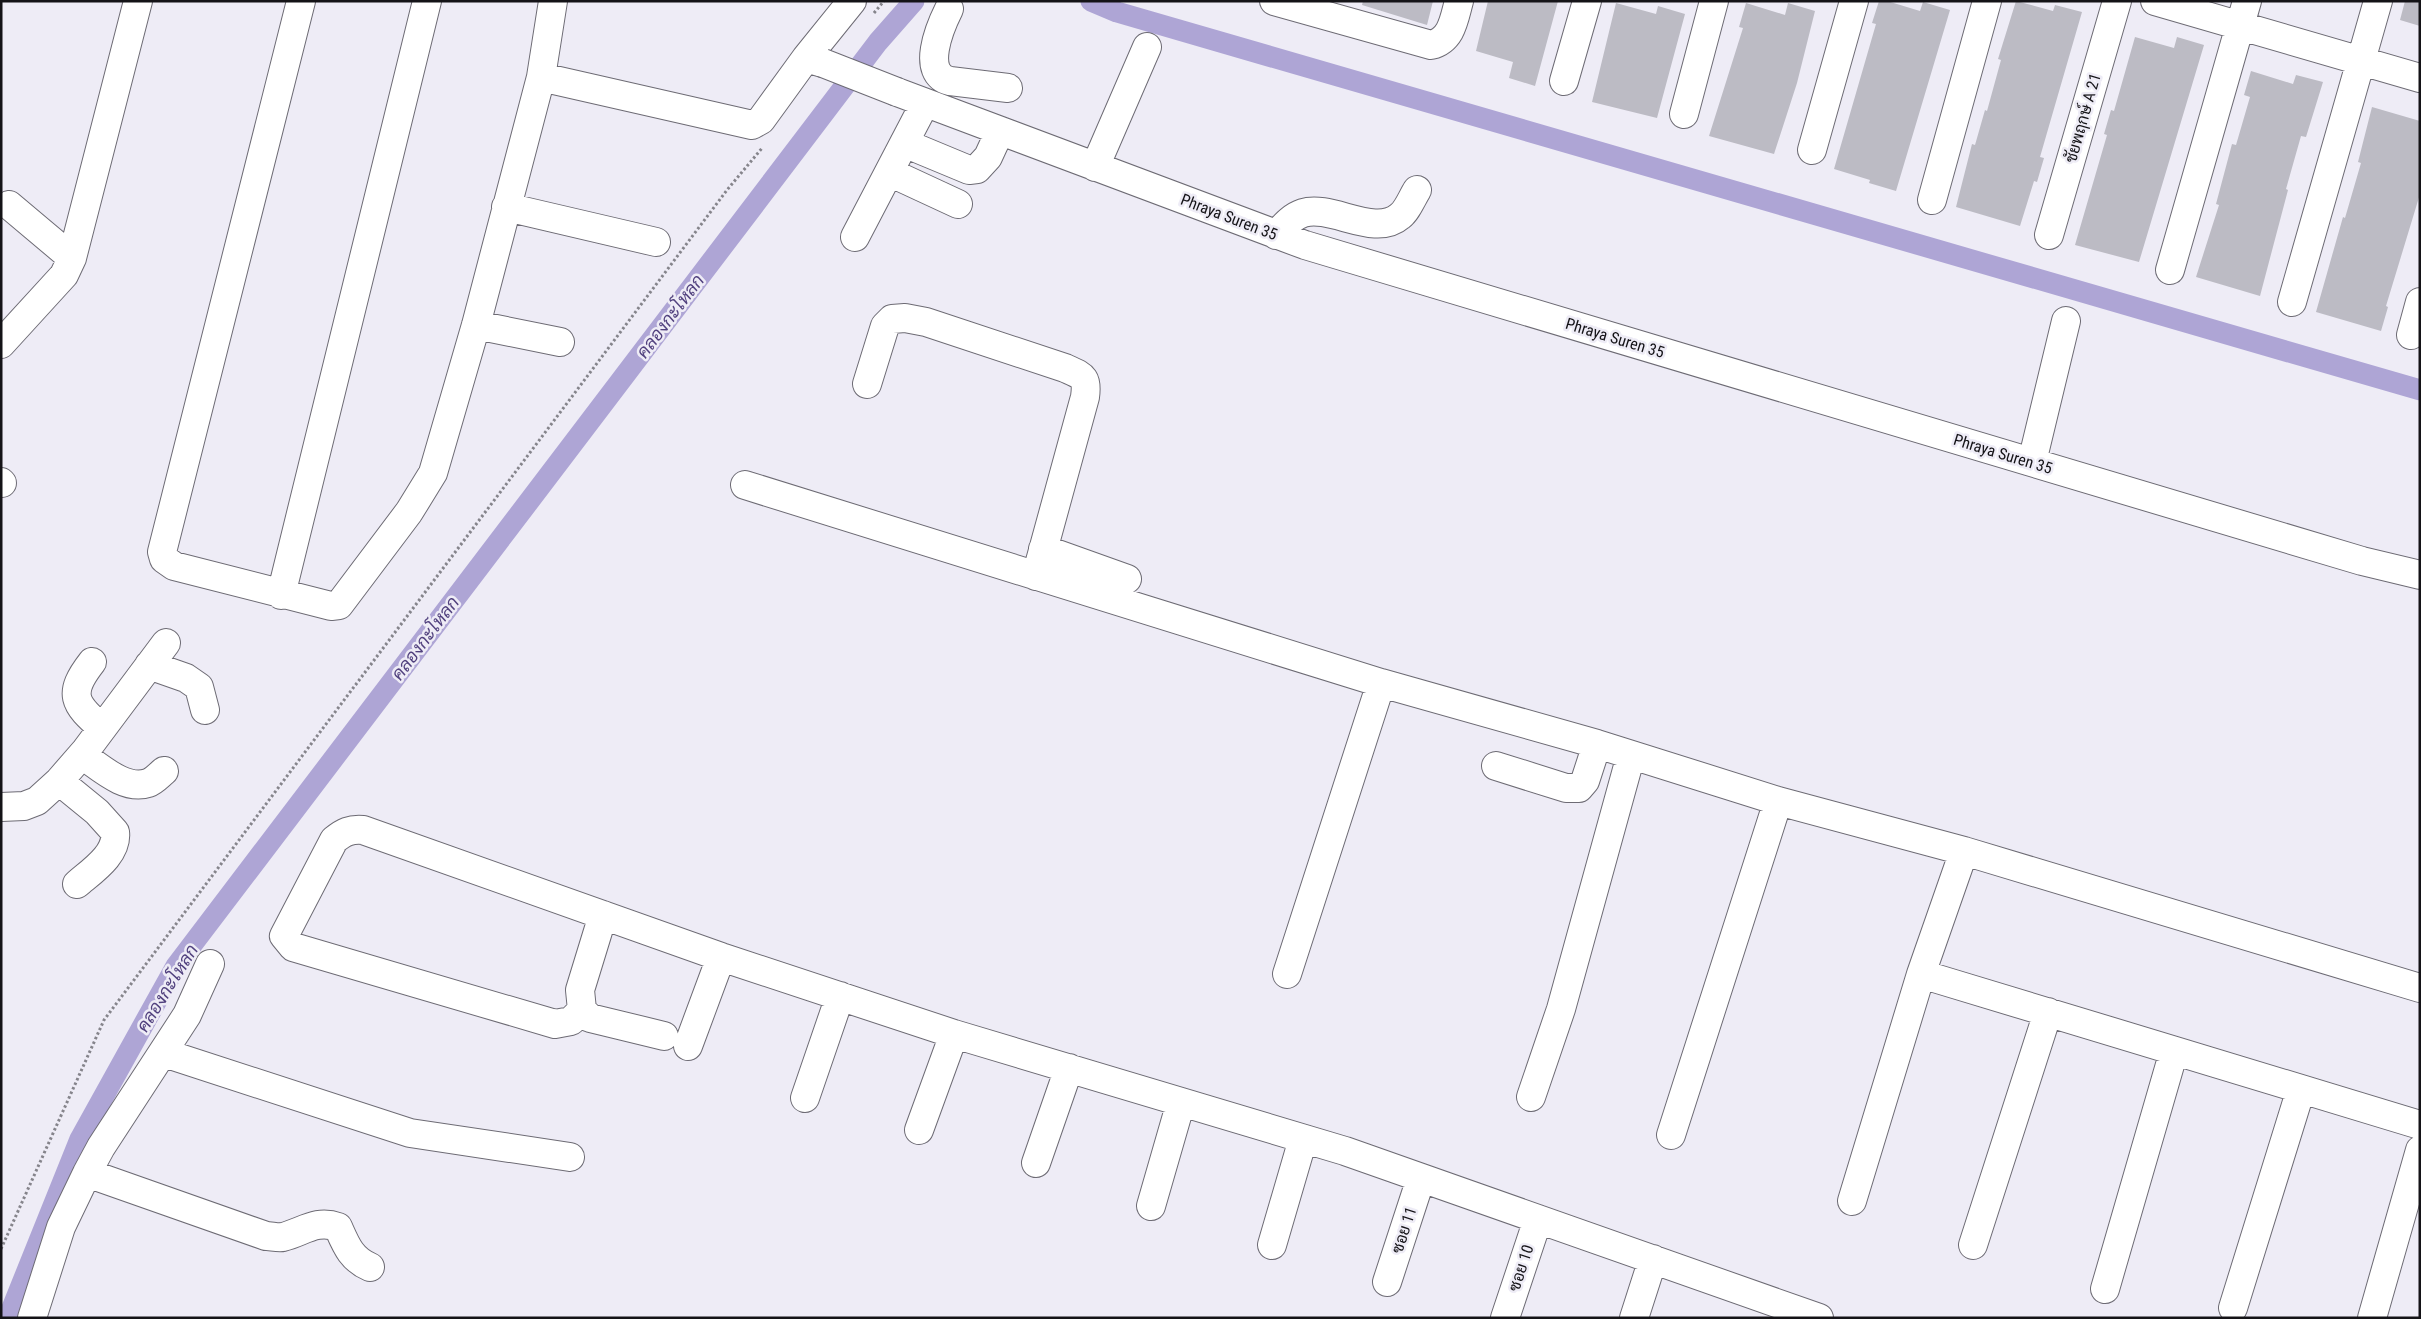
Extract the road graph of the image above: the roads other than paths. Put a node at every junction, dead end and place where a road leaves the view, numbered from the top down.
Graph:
1 (138, 1) edge
2 (300, 1) edge
3 (427, 1) edge
4 (554, 1) edge
5 (1274, 1) edge
6 (1459, 1) edge
7 (1587, 1) edge
8 (1714, 1) edge
9 (1854, 1) edge
10 (1987, 1) edge
11 (2118, 1) edge
12 (2155, 1) edge
13 (2378, 1) edge
14 (862, 8) edge
15 (948, 9) dead end
16 (1333, 9) edge
17 (2243, 13) edge
18 (1147, 47) dead end
19 (815, 60) junction
20 (2361, 61) junction
21 (541, 77) junction
22 (2420, 78) edge
23 (950, 80) junction
24 (1564, 81) dead end
25 (1008, 88) dead end
26 (933, 106) junction
27 (1684, 114) dead end
28 (1000, 131) junction
29 (904, 143) junction
30 (1812, 150) dead end
31 (1095, 167) junction
32 (889, 172) junction
33 (1417, 190) dead end
34 (1932, 200) dead end
35 (958, 204) dead end
36 (9, 205) dead end
37 (506, 207) junction
38 (1276, 235) junction
39 (2049, 235) dead end
40 (855, 237) dead end
41 (656, 242) dead end
42 (72, 258) junction
43 (2170, 270) dead end
44 (2292, 302) dead end
45 (2420, 302) edge
46 (2066, 321) dead end
47 (476, 325) junction
48 (2411, 335) dead end
49 (560, 342) dead end
50 (1, 344) edge
51 (867, 384) dead end
52 (2032, 462) junction
53 (745, 485) dead end
54 (1043, 549) junction
55 (2420, 575) edge
56 (1036, 576) junction
57 (1127, 580) dead end
58 (281, 595) junction
59 (166, 643) dead end
60 (92, 662) dead end
61 (149, 665) junction
62 (1381, 683) junction
63 (205, 710) dead end
64 (102, 728) junction
65 (1597, 744) junction
66 (82, 755) junction
67 (1631, 755) junction
68 (1496, 766) dead end
69 (164, 771) dead end
70 (59, 781) junction
71 (1778, 801) junction
72 (1, 807) edge
73 (1964, 850) junction
74 (77, 884) dead end
75 (603, 915) junction
76 (721, 957) junction
77 (210, 964) dead end
78 (1287, 974) dead end
79 (1922, 974) junction
80 (2420, 988) edge
81 (840, 996) junction
82 (582, 1010) junction
83 (2048, 1012) junction
84 (954, 1034) junction
85 (2174, 1050) junction
86 (164, 1053) junction
87 (1069, 1068) junction
88 (2301, 1089) junction
89 (1531, 1097) dead end
90 (805, 1098) dead end
91 (1181, 1102) junction
92 (2420, 1125) edge
93 (919, 1130) dead end
94 (1671, 1135) dead end
95 (1304, 1138) junction
96 (2420, 1150) edge
97 (570, 1158) dead end
98 (1036, 1163) dead end
99 (87, 1173) junction
100 (1420, 1178) junction
101 (1852, 1201) dead end
102 (1151, 1206) dead end
103 (1538, 1219) junction
104 (1272, 1245) dead end
105 (1973, 1245) dead end
106 (1653, 1260) junction
107 (370, 1267) dead end
108 (1387, 1282) dead end
109 (2105, 1289) dead end
110 (2233, 1308) dead end
111 (1766, 1309) edge
112 (32, 1318) edge
113 (1505, 1318) edge
114 (1634, 1318) edge
115 (1819, 1318) edge
116 (2372, 1318) edge

1 - 42 street
2 - 58 street
3 - 58 street
4 - 21 street
5 - 16 street
6 - 16 street
7 - 24 street
8 - 27 street
9 - 30 street
10 - 34 street
11 - 39 street, ชัยพฤกษ์ A 21
12 - 17 street
13 - 20 street
14 - 19 street
15 - 23 street
17 - 20 street
17 - 43 street
18 - 31 street
19 - 21 street
19 - 26 street, Phraya Suren 35, bridge
20 - 22 street
20 - 44 street
21 - 37 street
23 - 25 street
23 - 26 street
26 - 28 street, Phraya Suren 35
26 - 29 street
28 - 29 street
28 - 31 street, Phraya Suren 35
29 - 32 street
31 - 38 street, Phraya Suren 35
32 - 35 street
32 - 40 street
33 - 38 street
36 - 42 street
37 - 41 street
37 - 47 street
38 - 52 street, Phraya Suren 35
42 - 50 street
45 - 48 street
46 - 52 street
47 - 49 street
47 - 58 street
51 - 54 street
52 - 55 street, Phraya Suren 35
53 - 56 street
54 - 56 street
54 - 57 street
56 - 62 street
59 - 61 street
60 - 64 street
61 - 63 street
61 - 64 street
62 - 65 street
62 - 78 street
64 - 66 street
65 - 67 street
65 - 68 street
66 - 69 street
66 - 70 street
67 - 71 street
67 - 89 street
70 - 72 street
70 - 74 street
71 - 73 street
71 - 94 street
73 - 79 street
73 - 80 street
75 - 76 street
75 - 82 street
75 - 82 street
76 - 81 street
76 - 82 street
77 - 86 street
79 - 83 street
79 - 101 street
81 - 84 street
81 - 90 street
83 - 85 street
83 - 105 street
84 - 87 street
84 - 93 street
85 - 88 street
85 - 109 street
86 - 97 street
86 - 99 street
87 - 91 street
87 - 98 street
88 - 92 street
88 - 110 street
91 - 95 street
91 - 102 street
95 - 100 street
95 - 104 street
96 - 116 street
99 - 107 street
99 - 112 street
100 - 103 street
100 - 108 street, ซอย 11
103 - 106 street
103 - 113 street, ซอย 10
106 - 111 street
106 - 114 street
111 - 115 street

